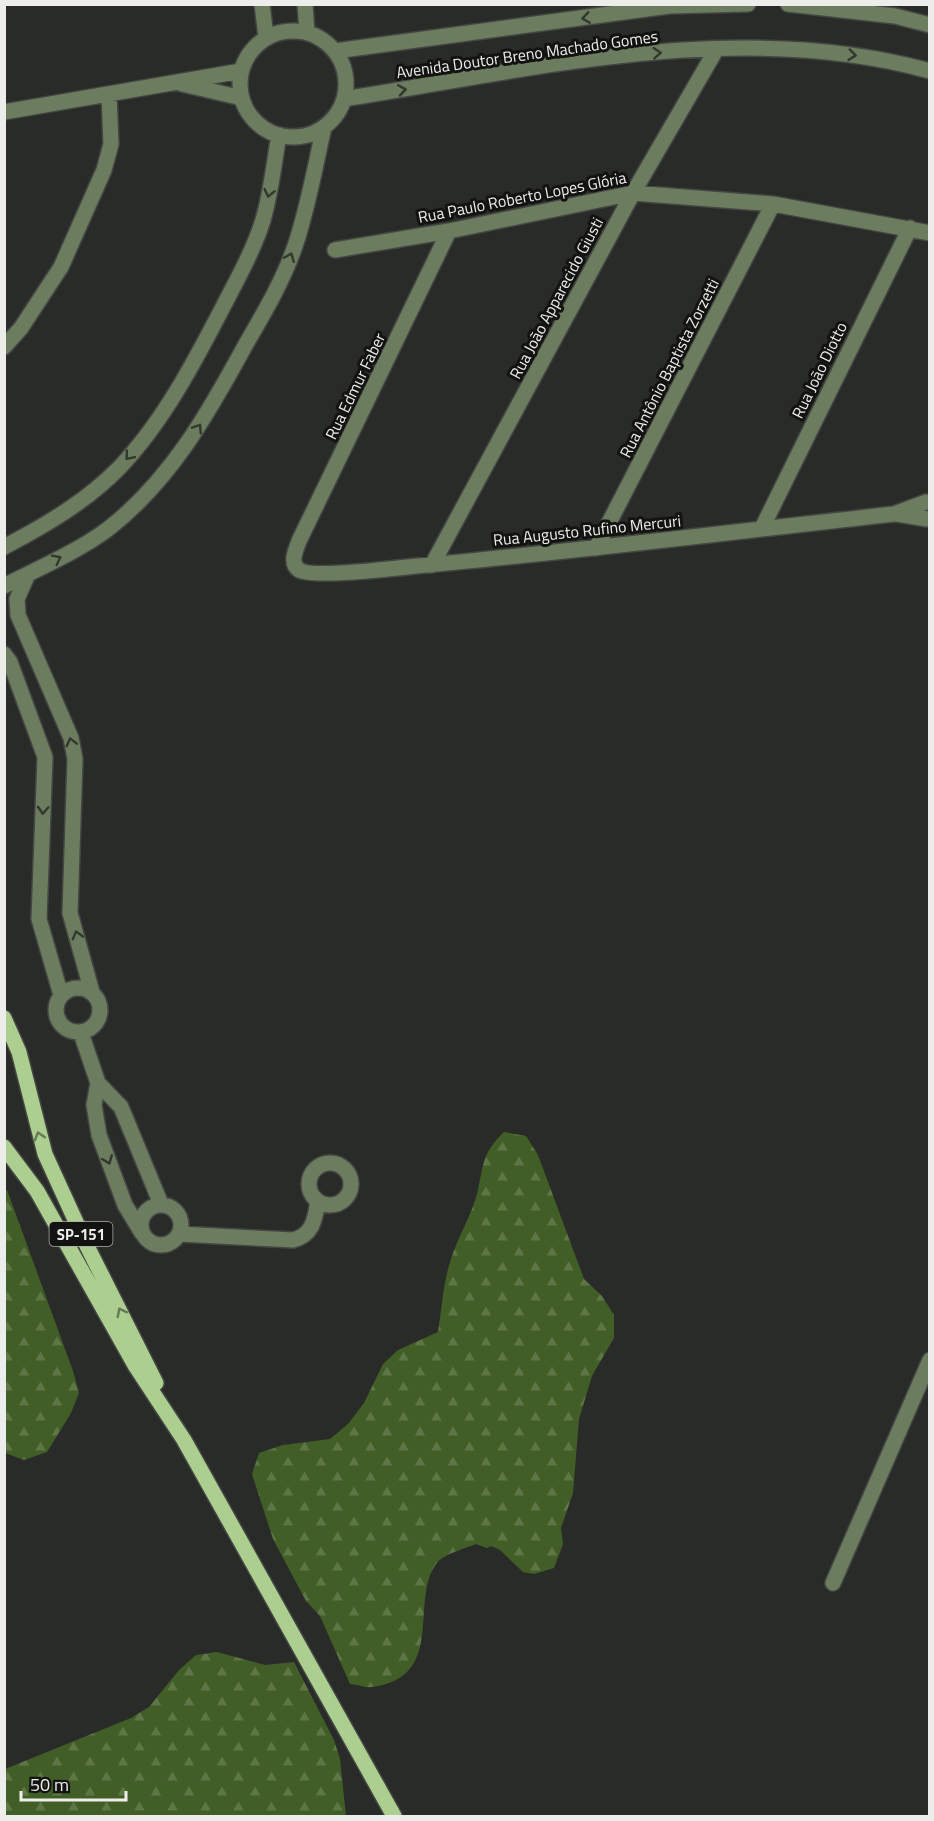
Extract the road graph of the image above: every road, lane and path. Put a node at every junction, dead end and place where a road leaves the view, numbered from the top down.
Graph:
1 (262, 4) edge
2 (305, 4) edge
3 (748, 4) edge
4 (788, 4) edge
5 (718, 5) edge
6 (930, 25) edge
7 (307, 32) junction
8 (266, 37) junction
9 (716, 50) junction
10 (335, 51) junction
11 (241, 71) junction
12 (930, 71) edge
13 (176, 82) junction
14 (109, 94) junction
15 (242, 98) junction
16 (344, 99) junction
17 (4, 112) edge
18 (324, 127) junction
19 (279, 135) junction
20 (633, 193) junction
21 (773, 204) junction
22 (910, 228) junction
23 (449, 231) junction
24 (930, 233) edge
25 (335, 250) dead end
26 (4, 348) edge
27 (928, 500) edge
28 (894, 514) junction
29 (928, 520) edge
30 (762, 528) junction
31 (9, 542) edge
32 (596, 548) junction
33 (293, 556) joint
34 (432, 565) junction
35 (29, 573) junction
36 (4, 586) edge
37 (4, 654) edge
38 (92, 992) junction
39 (62, 995) junction
40 (4, 1018) edge
41 (81, 1033) junction
42 (98, 1083) junction
43 (4, 1147) edge
44 (318, 1201) dead end
45 (161, 1204) junction
46 (142, 1233) junction
47 (179, 1234) junction
48 (930, 1360) edge
49 (184, 1440) junction
50 (833, 1583) dead end
51 (394, 1816) edge

1 - 8 street
2 - 7 street
3 - 5 street, Avenida Doutor Breno Machado Gomes
4 - 6 street
5 -> 10 street, Avenida Doutor Breno Machado Gomes
7 - 8 street
7 - 10 street
8 - 11 street
9 -> 12 street, Avenida Doutor Breno Machado Gomes
16 -> 9 street, Avenida Doutor Breno Machado Gomes
9 - 20 street, Rua João Apparecido Giusti
10 - 16 street
11 - 13 street
11 - 15 street
13 - 14 street
13 - 15 street
14 - 17 street
14 - 26 street
15 - 19 street
16 - 18 street
18 - 19 street
35 -> 18 street
19 -> 31 street
20 - 21 street, Rua Paulo Roberto Lopes Glória
20 - 23 street, Rua Paulo Roberto Lopes Glória
20 - 34 street, Rua João Apparecido Giusti
21 - 22 street, Rua Paulo Roberto Lopes Glória
21 - 32 street, Rua Antônio Baptista Zorzetti
22 - 24 street, Rua Paulo Roberto Lopes Glória
22 - 30 street, Rua João Diotto
23 - 25 street, Rua Paulo Roberto Lopes Glória
23 - 33 street, Rua Edmur Faber
27 - 28 street, Rua Augusto Rufino Mercuri
27 - 29 street
28 - 29 street, Rua Augusto Rufino Mercuri
28 - 30 street, Rua Augusto Rufino Mercuri
30 - 32 street, Rua Augusto Rufino Mercuri
32 - 34 street, Rua Augusto Rufino Mercuri
33 - 34 street, Rua Augusto Rufino Mercuri
35 - 36 street
38 -> 35 street
37 -> 39 street
38 - 39 street
38 - 41 street
39 - 41 street
49 -> 40 main road, SP-151
41 - 42 street
42 - 45 street
42 -> 46 street
43 - 49 main road, SP-151
44 - 47 street
45 - 46 street
45 - 47 street
46 - 47 street
48 - 50 street
49 - 51 main road, SP-151

